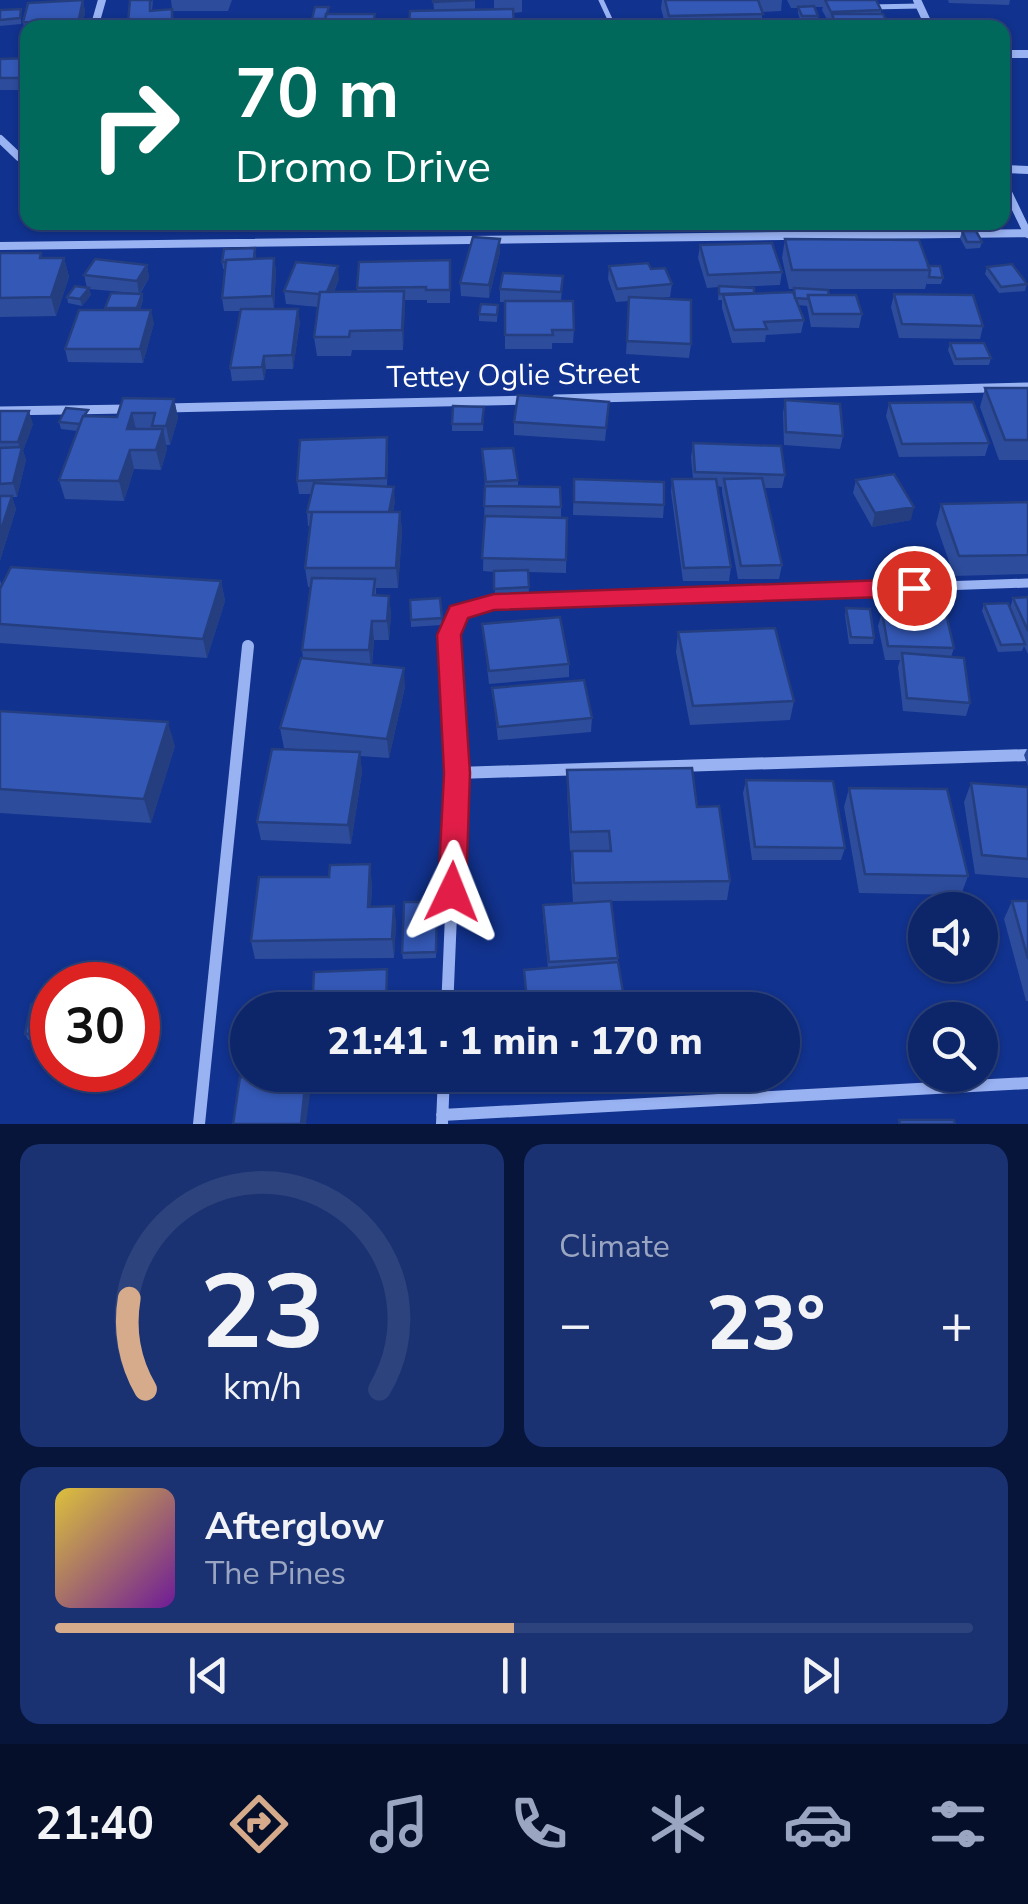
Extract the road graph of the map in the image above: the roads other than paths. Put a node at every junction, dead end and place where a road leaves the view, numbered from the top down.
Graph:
1 (918, 3) edge
2 (862, 7) edge
3 (0, 139) edge
4 (19, 157) dead end
5 (1010, 196) edge
6 (1028, 233) edge
7 (0, 246) edge
8 (1028, 387) edge
9 (137, 408) edge
10 (156, 408) edge
11 (0, 411) edge
12 (1028, 584) edge
13 (248, 646) dead end
14 (1028, 756) edge
15 (457, 773) junction
16 (447, 992) edge
17 (1028, 1084) edge
18 (443, 1092) edge
19 (442, 1120) edge
20 (198, 1124) edge

1 - 2 lane
3 - 4 street
5 - 6 street
6 - 7 street
8 - 10 street, Tettey Oglie Street
9 - 11 street
12 - 15 street
13 - 20 street
14 - 15 street
15 - 16 street
17 - 19 street
18 - 19 street

